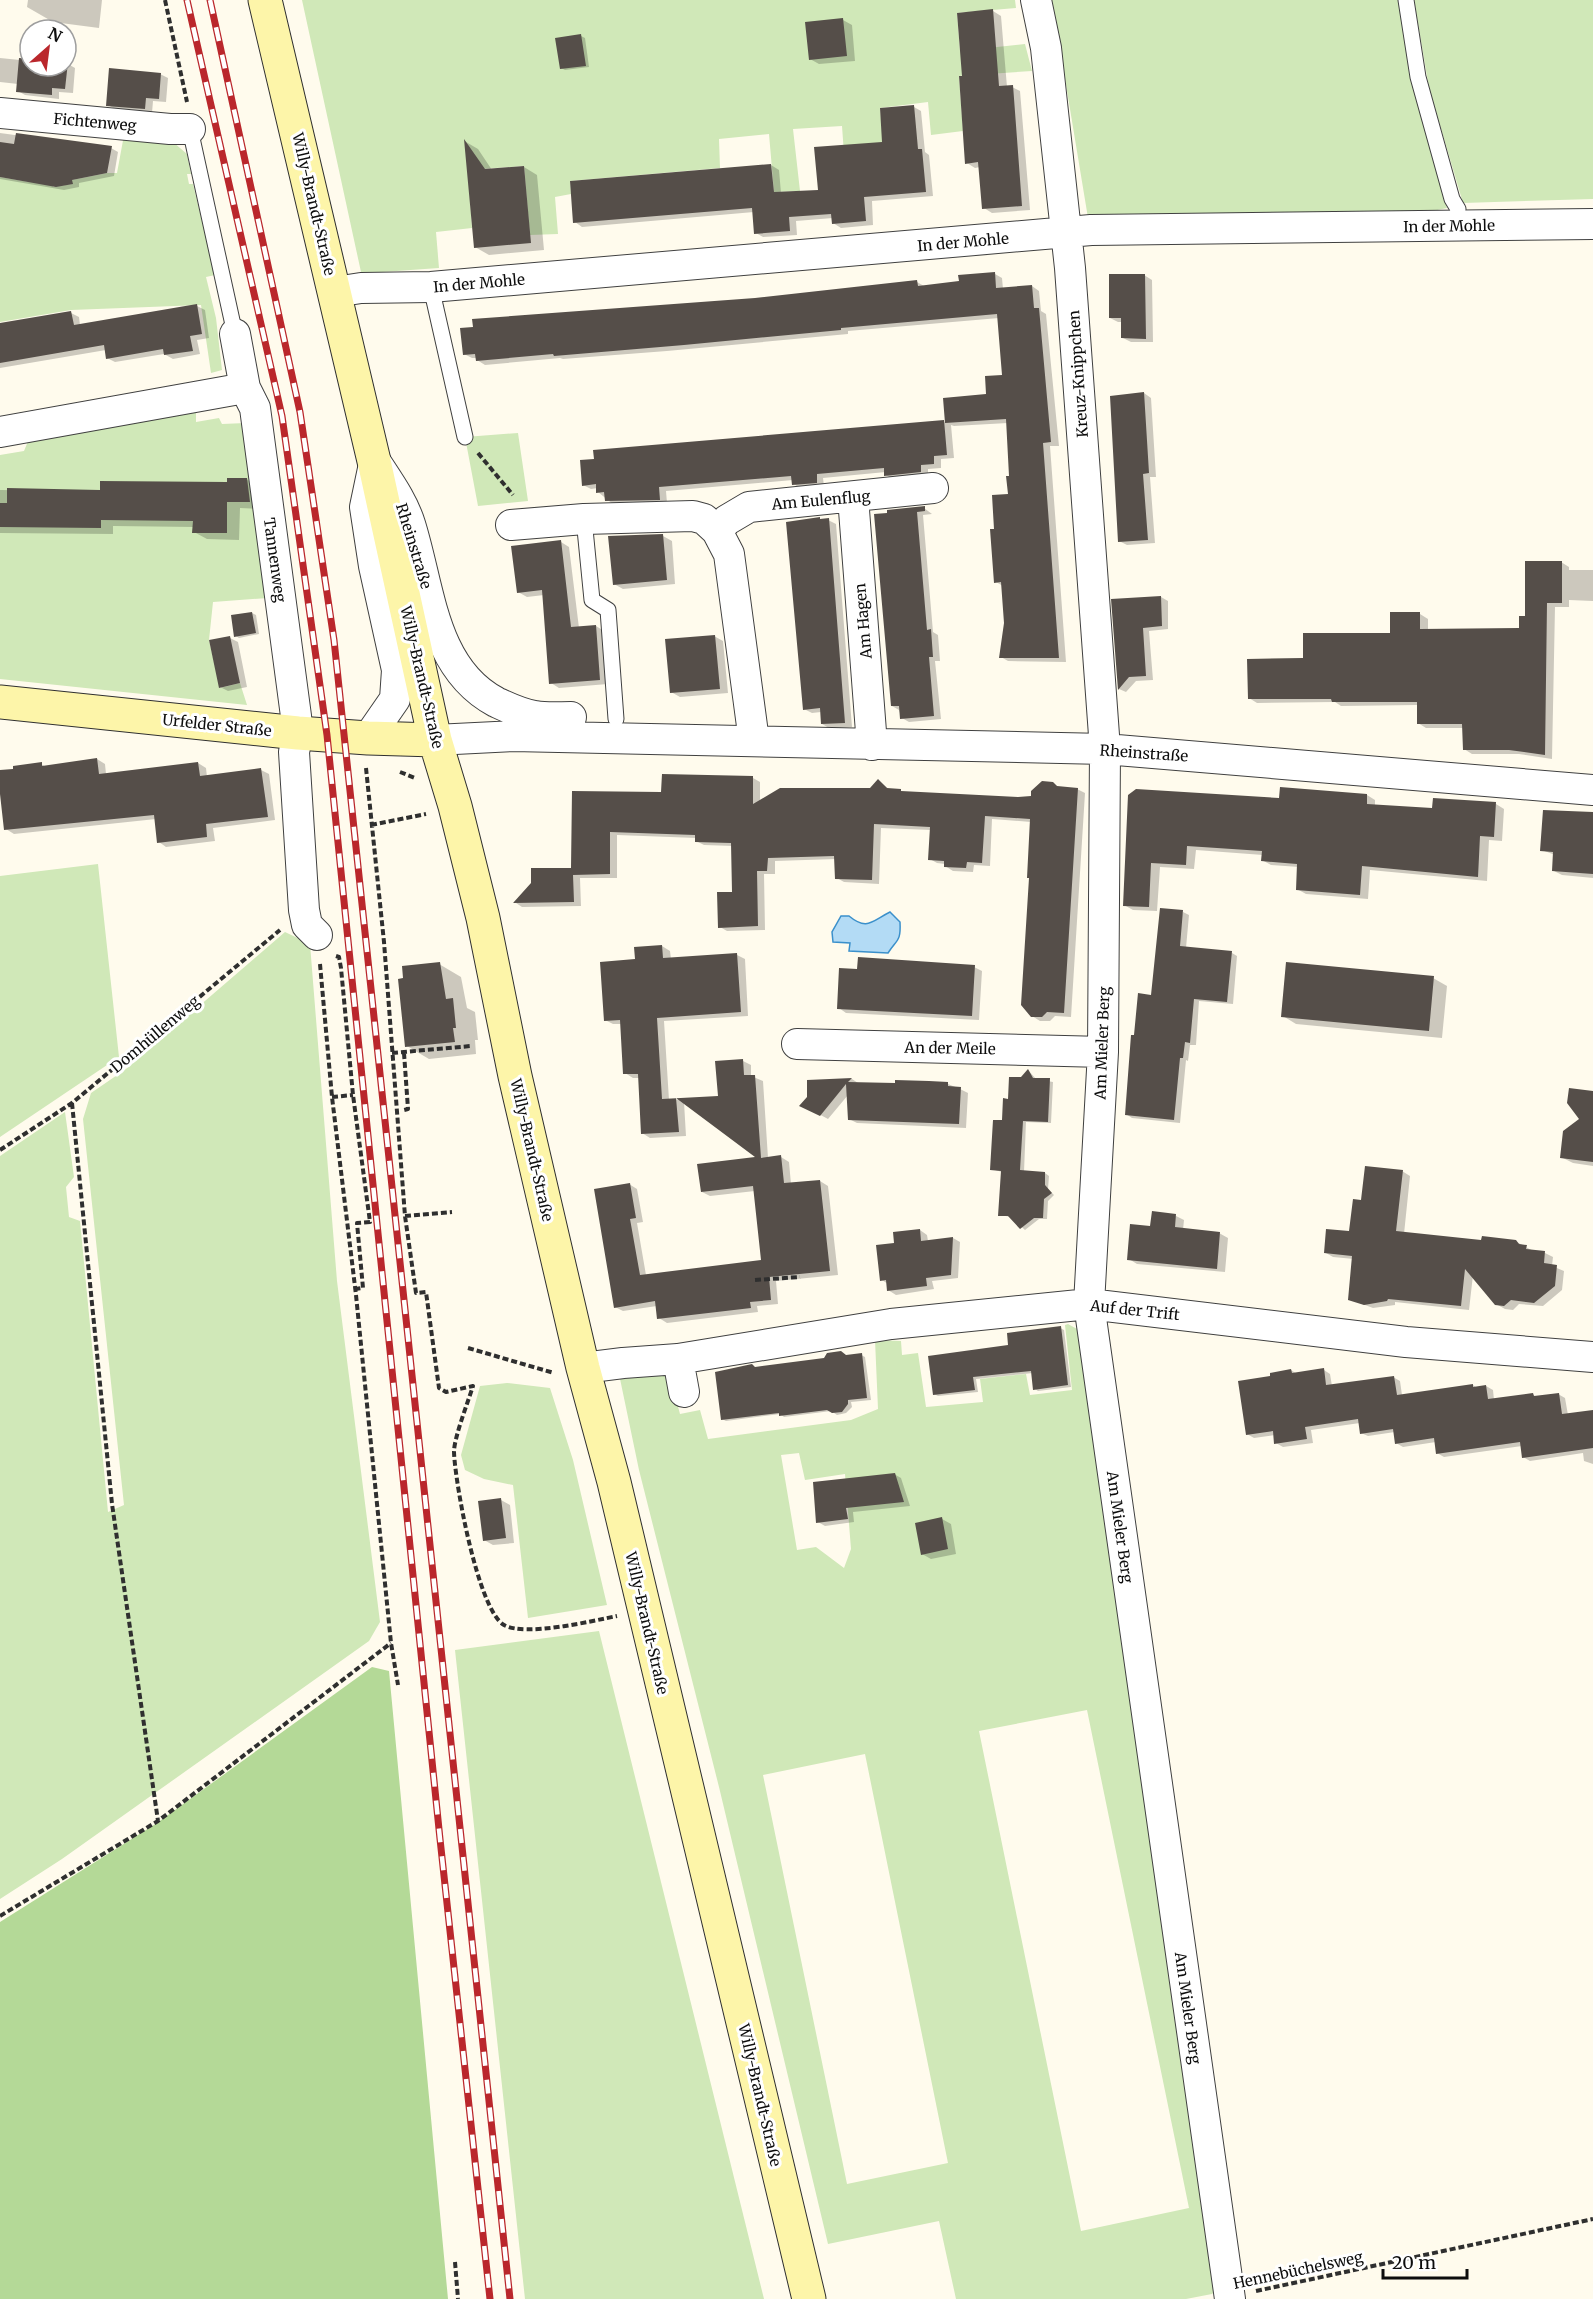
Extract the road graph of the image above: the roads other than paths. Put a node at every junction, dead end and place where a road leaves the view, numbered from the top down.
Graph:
1 (265, 0) edge
2 (1036, 0) edge
3 (1406, 0) edge
4 (0, 113) edge
5 (190, 129) joint
6 (1593, 224) edge
7 (1455, 226) junction
8 (1066, 233) junction
9 (431, 287) junction
10 (335, 292) junction
11 (235, 334) joint
12 (245, 388) junction
13 (0, 432) edge
14 (465, 437) road end
15 (374, 460) junction
16 (933, 488) dead end
17 (853, 497) junction
18 (584, 519) junction
19 (524, 524) road end
20 (717, 531) junction
21 (0, 702) edge
22 (616, 718) junction
23 (298, 733) junction
24 (435, 740) junction
25 (694, 740) junction
26 (754, 741) junction
27 (872, 745) junction
28 (1105, 749) junction
29 (367, 751) junction
30 (1593, 790) edge
31 (310, 922) road end
32 (797, 1044) dead end
33 (1104, 1052) junction
34 (1089, 1304) junction
35 (1593, 1357) edge
36 (678, 1359) junction
37 (583, 1368) junction
38 (684, 1392) dead end
39 (1230, 2298) edge
40 (809, 2299) edge

1 - 10 main road, Willy-Brandt-Straße
2 - 8 street, Kreuz-Knippchen
3 - 7 lane
4 - 5 street, Fichtenweg
5 - 11 lane
6 - 7 street, In der Mohle
7 - 8 street, In der Mohle
8 - 9 street, In der Mohle
8 - 28 street, Kreuz-Knippchen
9 - 10 street, In der Mohle
9 - 14 lane
10 - 15 main road, Willy-Brandt-Straße
11 - 12 street, Tannenweg
12 - 13 street
12 - 23 street, Tannenweg
15 - 22 street, Rheinstraße
15 - 24 main road, Willy-Brandt-Straße
15 - 29 street
16 - 17 street, Am Eulenflug
17 - 20 street, Am Eulenflug
17 - 27 street, Am Hagen
18 - 19 street
18 - 20 street
18 - 22 lane
20 - 26 street
21 - 23 main road, Urfelder Straße
22 - 25 street, Rheinstraße
23 - 29 main road, Urfelder Straße
23 - 31 street
24 - 25 street, Rheinstraße
24 - 29 main road, Urfelder Straße
24 - 37 main road, Willy-Brandt-Straße
25 - 26 street, Rheinstraße
26 - 27 street, Rheinstraße
27 - 28 street, Rheinstraße
28 - 30 street, Rheinstraße
28 - 33 street, Am Mieler Berg
32 - 33 street, An der Meile
33 - 34 street, Am Mieler Berg
34 - 35 street, Auf der Trift
34 - 36 street, Auf der Trift
34 - 39 street, Am Mieler Berg
36 - 37 street, Auf der Trift
36 - 38 street
37 - 40 main road, Willy-Brandt-Straße

